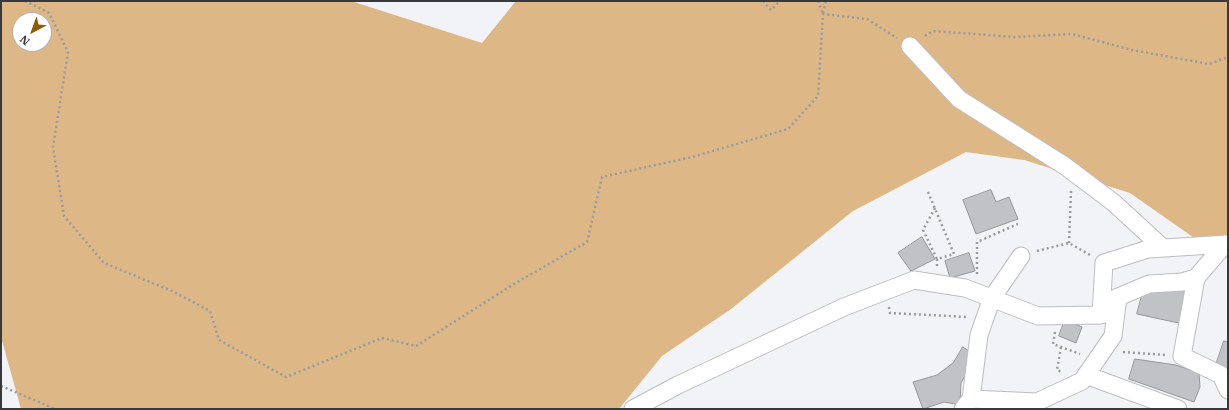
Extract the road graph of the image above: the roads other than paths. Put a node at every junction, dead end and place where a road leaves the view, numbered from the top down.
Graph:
1 (910, 46) road end
2 (1227, 244) edge
3 (1163, 248) junction
4 (1021, 256) road end
5 (1196, 278) junction
6 (985, 295) junction
7 (1118, 297) junction
8 (1101, 305) junction
9 (1084, 378) junction
10 (1228, 390) edge
11 (967, 404) edge
12 (633, 409) edge
13 (1178, 409) edge

1 - 3 street
2 - 3 street
2 - 5 street
3 - 8 street
4 - 6 street
5 - 7 street
5 - 10 street
6 - 8 street
6 - 11 street
6 - 12 street
7 - 8 street
7 - 9 street
9 - 11 street
9 - 13 street

